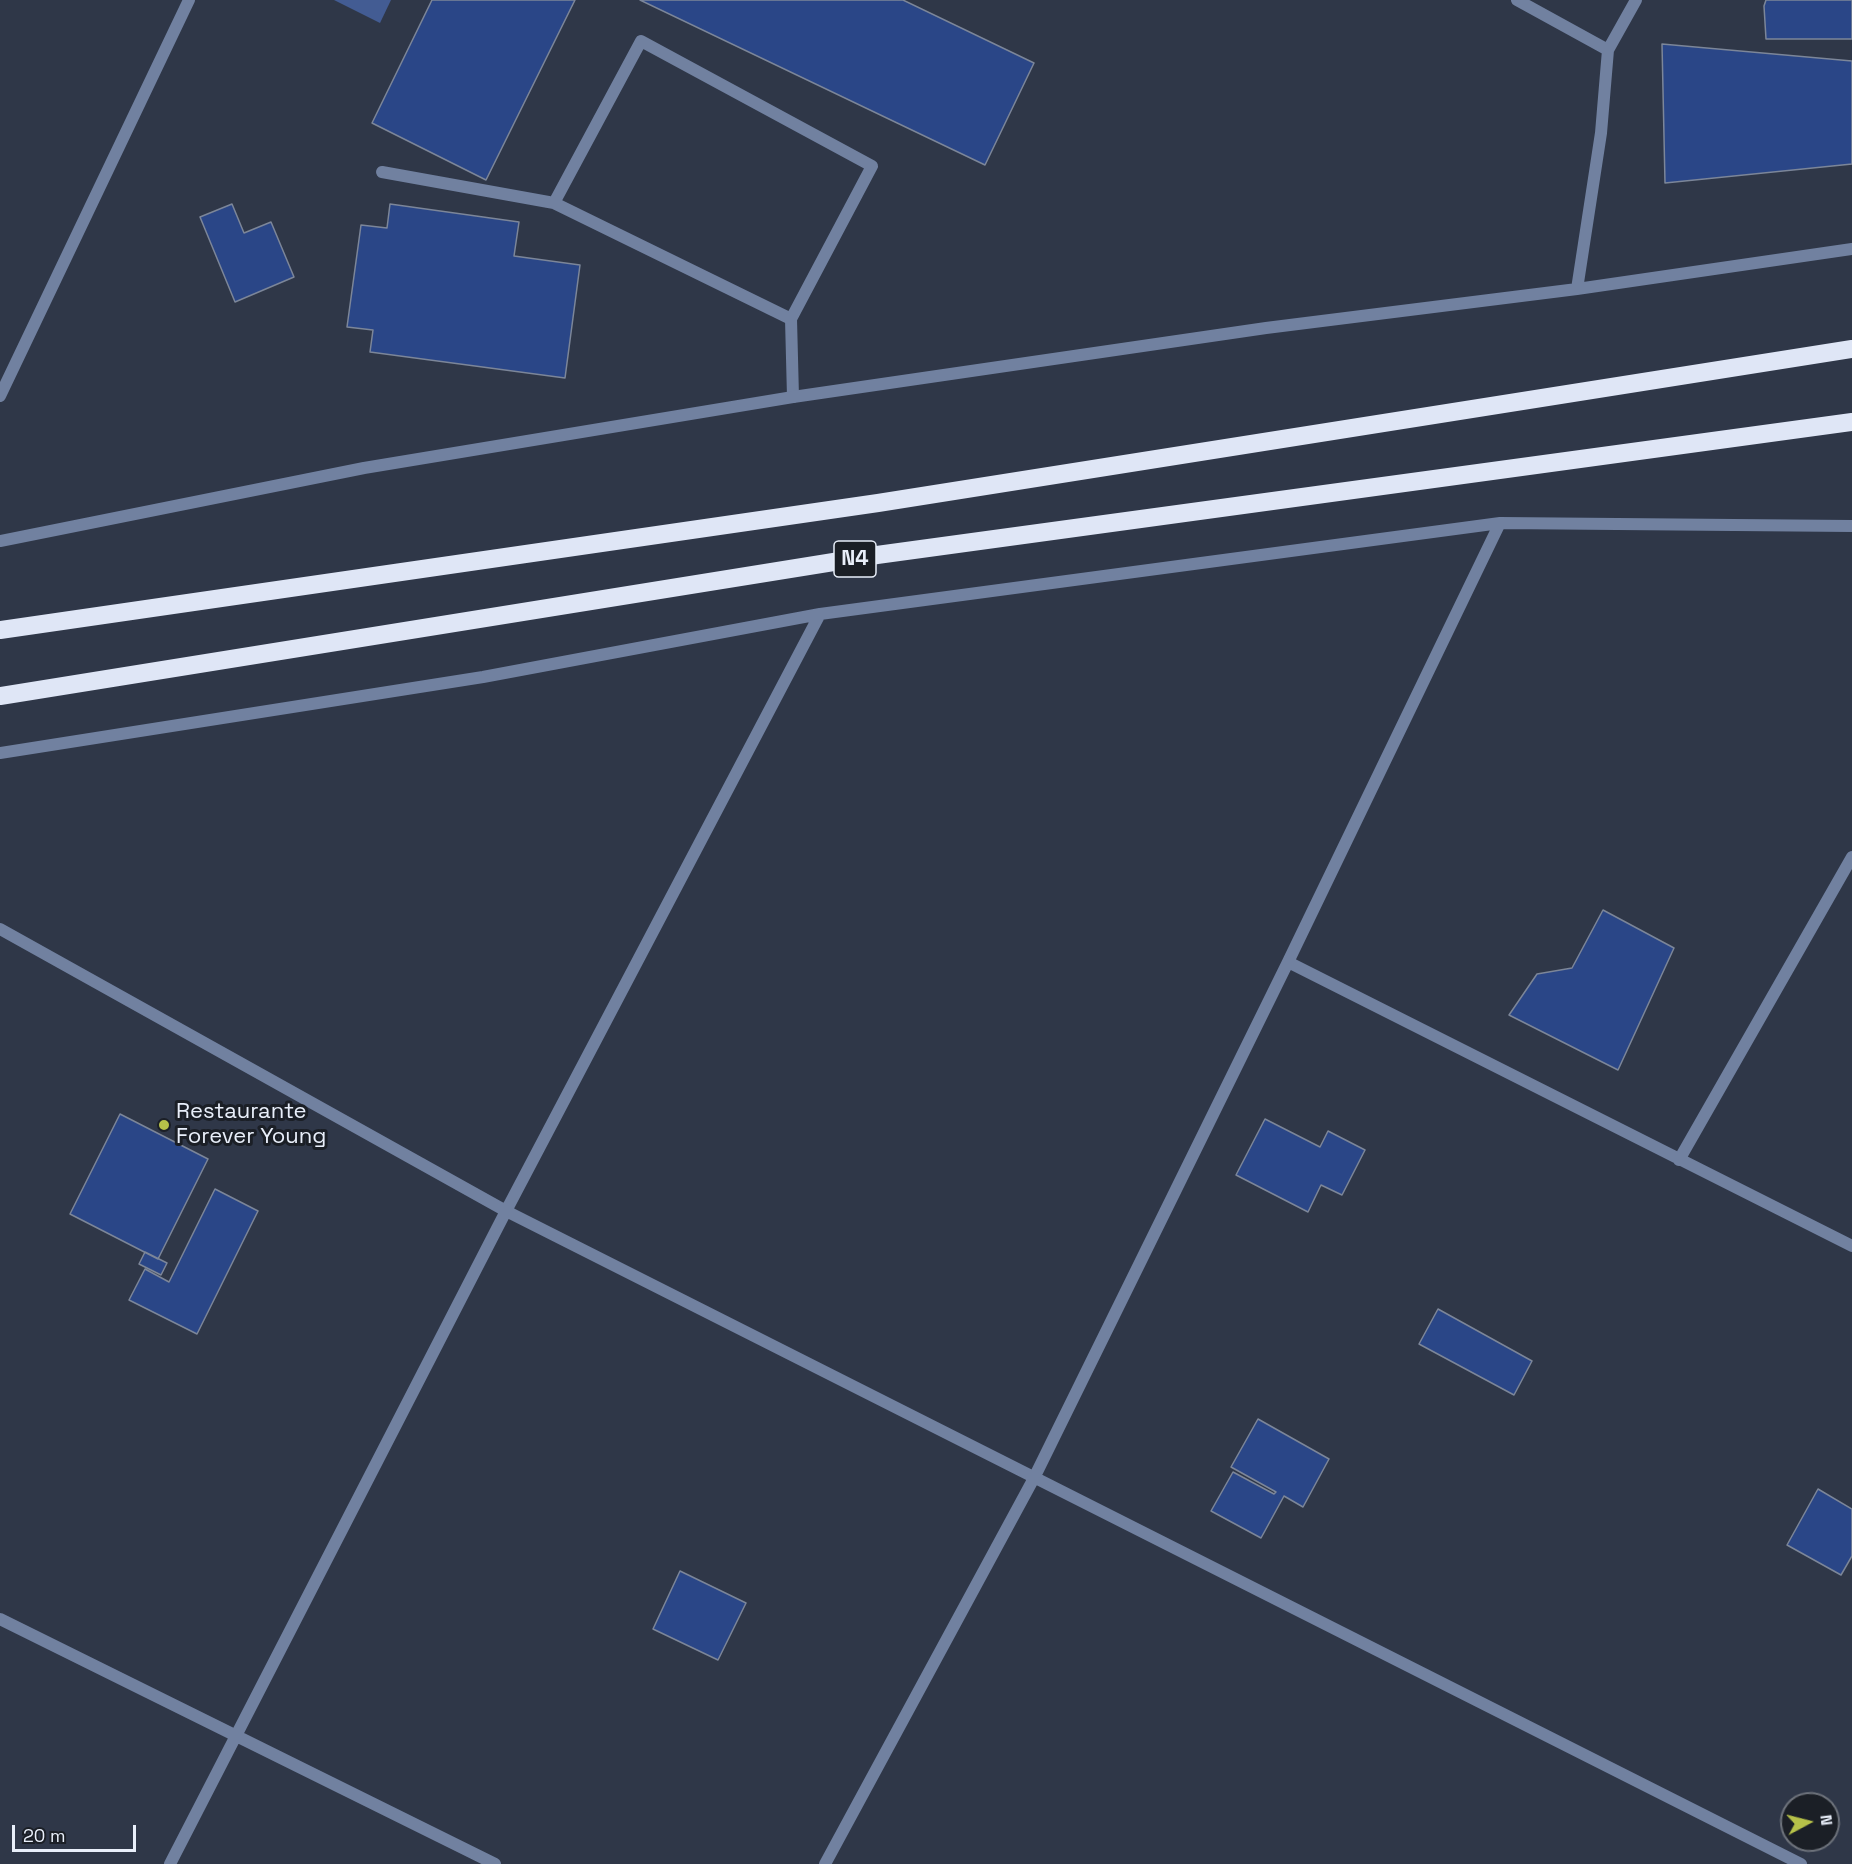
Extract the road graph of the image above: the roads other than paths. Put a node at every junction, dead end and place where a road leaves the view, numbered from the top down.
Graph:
1 (189, 0) edge
2 (1517, 0) edge
3 (1636, 0) edge
4 (1608, 50) junction
5 (382, 172) dead end
6 (554, 203) junction
7 (1852, 249) edge
8 (1577, 289) junction
9 (791, 319) junction
10 (1852, 349) edge
11 (0, 396) edge
12 (793, 397) junction
13 (1852, 422) edge
14 (1500, 523) junction
15 (1852, 526) edge
16 (0, 541) edge
17 (820, 614) junction
18 (0, 630) edge
19 (0, 696) edge
20 (0, 753) edge
21 (1852, 857) edge
22 (0, 929) edge
23 (1288, 962) junction
24 (1679, 1160) junction
25 (506, 1211) junction
26 (1852, 1246) edge
27 (1034, 1478) junction
28 (0, 1619) edge
29 (236, 1734) junction
30 (170, 1864) edge
31 (495, 1864) edge
32 (825, 1864) edge
33 (1801, 1864) edge

1 - 11 street
2 - 4 street
3 - 4 street
4 - 8 street
5 - 6 street
6 - 9 street
6 - 9 street
7 - 8 street
8 - 12 street
9 - 12 street
10 - 18 highway, N4
12 - 16 street
13 - 19 highway, N4
14 - 15 street
14 - 17 street
14 - 23 street
17 - 20 street
17 - 25 street
21 - 24 street
22 - 25 street
23 - 24 street
23 - 27 street
24 - 26 street
25 - 27 street
25 - 29 street
27 - 32 street
27 - 33 street
28 - 29 street
29 - 30 street
29 - 31 street

